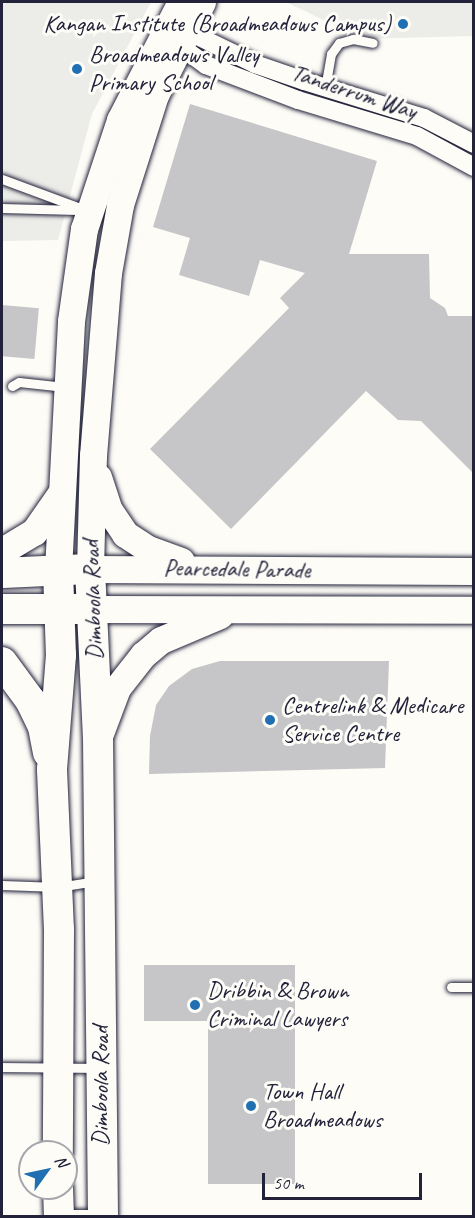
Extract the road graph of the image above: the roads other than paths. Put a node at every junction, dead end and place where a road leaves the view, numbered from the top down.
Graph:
1 (182, 2) edge
2 (202, 2) edge
3 (177, 36) junction
4 (373, 43) dead end
5 (325, 88) junction
6 (474, 144) edge
7 (474, 167) edge
8 (2, 179) edge
9 (2, 208) edge
10 (88, 211) junction
11 (77, 271) junction
12 (108, 273) junction
13 (12, 386) dead end
14 (68, 388) junction
15 (93, 455) junction
16 (62, 491) junction
17 (2, 551) edge
18 (200, 567) junction
19 (90, 569) junction
20 (58, 570) junction
21 (474, 571) edge
22 (2, 573) edge
23 (2, 609) edge
24 (92, 609) junction
25 (235, 609) junction
26 (60, 610) junction
27 (474, 610) edge
28 (2, 662) edge
29 (98, 738) junction
30 (52, 770) junction
31 (99, 880) junction
32 (2, 885) edge
33 (58, 887) junction
34 (452, 987) dead end
35 (474, 987) edge
36 (2, 1067) edge
37 (59, 1068) junction
38 (101, 1068) junction
39 (58, 1140) edge
40 (59, 1206) edge
41 (103, 1215) edge

1 - 3 street, Dimboola Road
2 - 3 street, Dimboola Road
3 - 5 street, Tanderrum Way
3 - 7 street, Tanderrum Way
3 - 10 street, Dimboola Road
3 - 12 street, Dimboola Road
4 - 5 lane
5 - 6 street, Tanderrum Way
8 - 10 lane
9 - 10 lane
10 - 11 street, Dimboola Road
11 - 12 street
11 - 14 street, Dimboola Road
12 - 15 street, Dimboola Road
13 - 14 lane
14 - 16 street, Dimboola Road
15 - 18 street
15 - 19 street, Dimboola Road
16 - 17 street
16 - 20 street, Dimboola Road
18 - 19 street, Pearcedale Parade
18 - 21 street, Pearcedale Parade
19 - 20 main road, Pearcedale Parade
19 - 24 main road, Dimboola Road
20 - 22 main road, Pearcedale Parade
20 - 26 main road, Dimboola Road
23 - 26 main road, Pearcedale Parade
24 - 25 street, Pearcedale Parade
24 - 26 main road, Pearcedale Parade
24 - 29 main road, Dimboola Road
25 - 27 street, Pearcedale Parade
25 - 29 street
26 - 30 main road, Dimboola Road
28 - 30 main road
29 - 31 main road, Dimboola Road
30 - 33 main road, Dimboola Road
31 - 33 lane
31 - 38 main road, Dimboola Road
32 - 33 lane
33 - 37 main road, Dimboola Road
34 - 35 lane
36 - 37 lane
37 - 38 lane
37 - 39 main road, Dimboola Road
38 - 41 main road, Dimboola Road
40 - 41 lane

